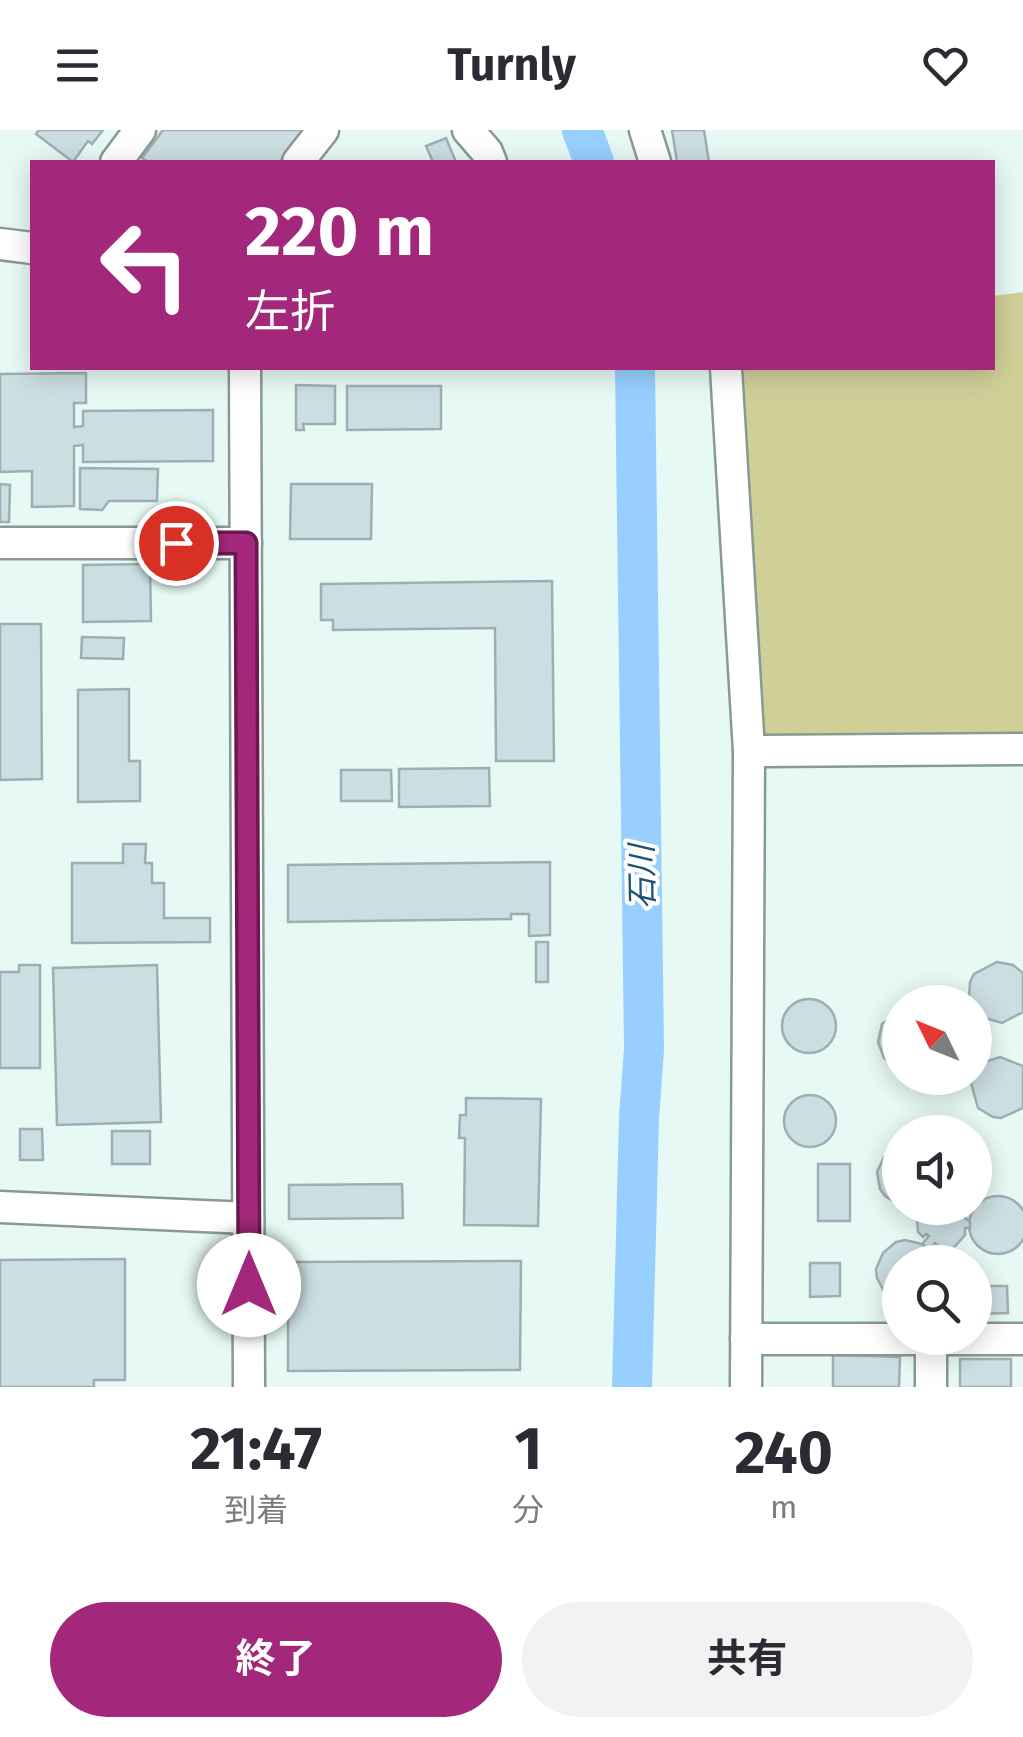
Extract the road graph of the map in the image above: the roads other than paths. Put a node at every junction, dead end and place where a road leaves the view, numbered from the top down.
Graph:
1 (140, 130) edge
2 (323, 130) edge
3 (468, 130) edge
4 (645, 130) edge
5 (118, 160) edge
6 (300, 160) edge
7 (490, 160) edge
8 (654, 160) edge
9 (0, 244) edge
10 (30, 248) edge
11 (244, 370) edge
12 (726, 370) edge
13 (0, 543) edge
14 (246, 543) junction
15 (1023, 749) edge
16 (749, 751) junction
17 (0, 1207) edge
18 (248, 1218) junction
19 (746, 1338) junction
20 (882, 1339) edge
21 (992, 1339) edge
22 (1023, 1339) edge
23 (931, 1355) edge
24 (249, 1387) edge
25 (746, 1387) edge
26 (930, 1387) edge

1 - 5 street
2 - 6 street
3 - 7 street
4 - 8 street
9 - 10 street
11 - 14 street
12 - 16 street
13 - 14 street
14 - 18 street
15 - 16 street
16 - 19 street
17 - 18 street
18 - 24 street
19 - 20 street
19 - 25 street
21 - 22 street
23 - 26 street

